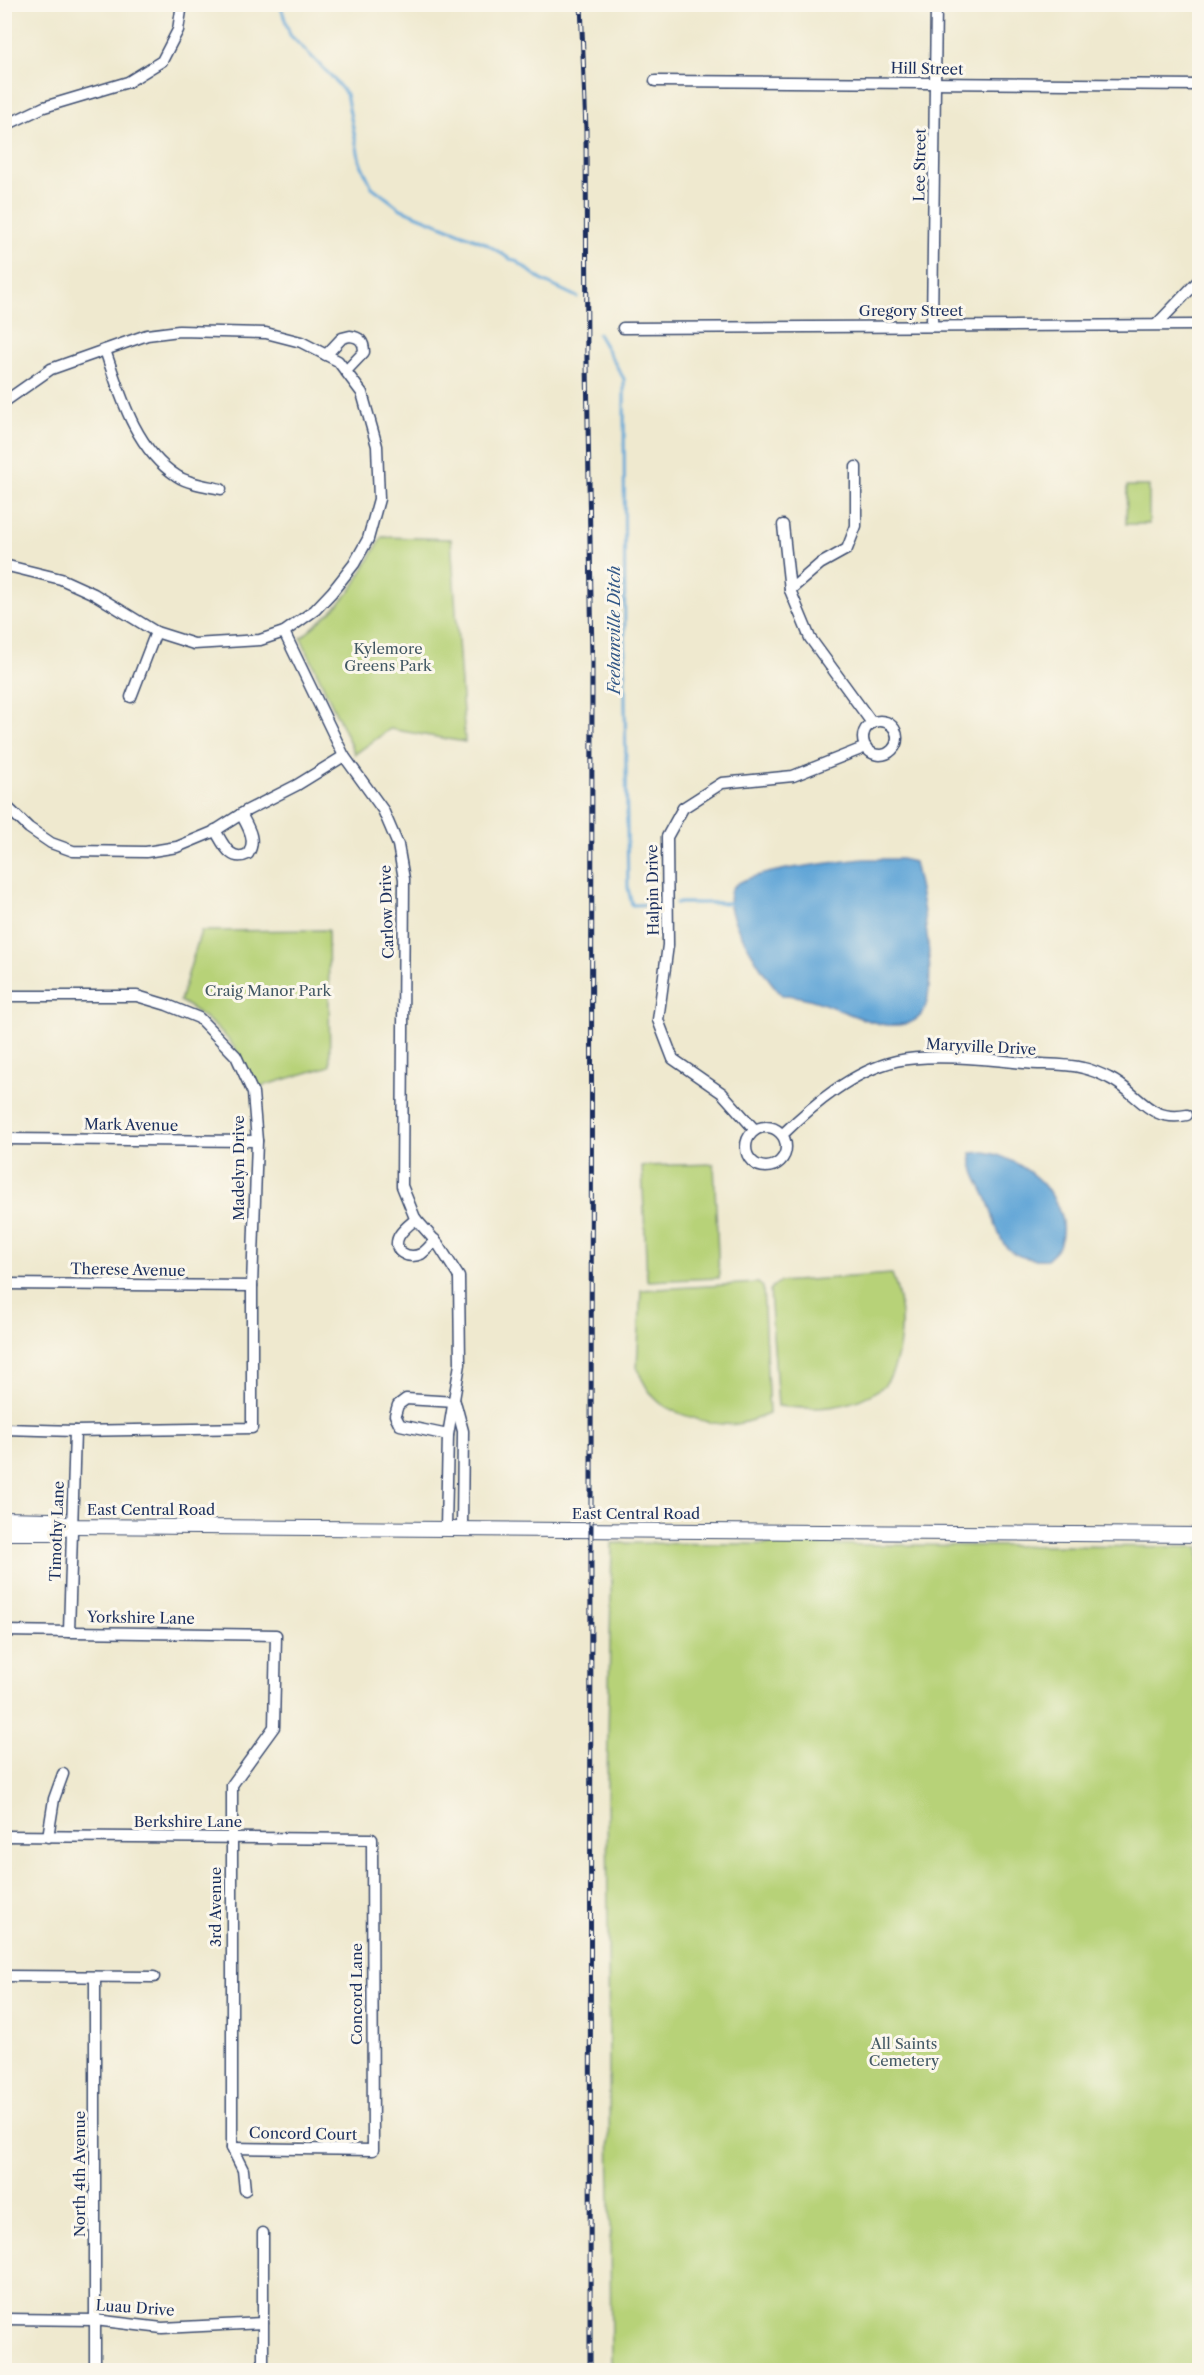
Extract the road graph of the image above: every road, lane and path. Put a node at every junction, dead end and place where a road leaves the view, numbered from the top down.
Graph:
1 (182, 4) edge
2 (936, 4) edge
3 (655, 81) dead end
4 (936, 84) junction
5 (1200, 85) edge
6 (4, 126) edge
7 (1200, 279) edge
8 (1157, 324) junction
9 (1200, 325) edge
10 (932, 326) junction
11 (624, 328) dead end
12 (105, 350) junction
13 (326, 355) junction
14 (346, 371) junction
15 (4, 402) edge
16 (856, 467) dead end
17 (222, 489) dead end
18 (783, 525) dead end
19 (4, 565) edge
20 (790, 590) junction
21 (156, 632) junction
22 (284, 632) junction
23 (131, 697) dead end
24 (872, 723) junction
25 (866, 747) junction
26 (344, 756) junction
27 (4, 804) edge
28 (241, 814) junction
29 (215, 830) junction
30 (4, 996) edge
31 (1187, 1115) dead end
32 (755, 1130) junction
33 (783, 1134) junction
34 (4, 1139) edge
35 (256, 1142) junction
36 (416, 1219) junction
37 (435, 1240) junction
38 (4, 1284) edge
39 (252, 1286) junction
40 (455, 1402) junction
41 (4, 1429) edge
42 (75, 1431) junction
43 (448, 1435) junction
44 (4, 1519) edge
45 (73, 1526) junction
46 (446, 1528) junction
47 (462, 1529) junction
48 (4, 1533) edge
49 (1200, 1535) edge
50 (4, 1631) edge
51 (69, 1632) junction
52 (276, 1635) joint
53 (63, 1774) dead end
54 (4, 1836) edge
55 (48, 1837) junction
56 (231, 1837) junction
57 (372, 1839) joint
58 (4, 1976) edge
59 (95, 1977) junction
60 (154, 1977) dead end
61 (232, 2148) junction
62 (373, 2150) joint
63 (245, 2190) dead end
64 (263, 2234) dead end
65 (4, 2319) edge
66 (95, 2320) junction
67 (263, 2323) junction
68 (95, 2370) edge
69 (263, 2370) edge

1 - 6 street
2 - 4 street, Lee Street
3 - 4 street, Hill Street
4 - 5 street, Hill Street
4 - 10 street, Lee Street
7 - 8 street
8 - 9 street, Gregory Street
8 - 10 street, Gregory Street
10 - 11 street, Gregory Street
12 - 13 street
12 - 15 street
12 - 17 street
13 - 14 street
13 - 14 street
14 - 22 street
16 - 20 street
18 - 20 street
19 - 21 street
20 - 24 street
21 - 22 street
21 - 23 street
22 - 26 street, Carlow Drive
24 - 25 street
24 - 25 street
25 - 32 street, Halpin Drive
26 - 28 street
26 - 36 street, Carlow Drive
27 - 29 street
28 - 29 street
28 - 29 street
30 - 35 street, Madelyn Drive
31 - 33 street, Maryville Drive
32 - 33 street
32 - 33 street
34 - 35 street, Mark Avenue
35 - 39 street, Madelyn Drive
36 - 37 street, Carlow Drive
36 - 37 street
37 - 40 street, Carlow Drive
38 - 39 street, Therese Avenue
39 - 42 street, Madelyn Drive
40 - 43 street, Carlow Drive
40 - 43 street
40 - 47 street, Carlow Drive
41 - 42 street
42 - 45 street, Timothy Lane
43 - 46 street, Carlow Drive
44 - 45 main road, East Central Road
45 - 46 main road, East Central Road
45 - 48 main road, East Central Road
45 - 51 street, Timothy Lane
46 - 47 main road, East Central Road
47 - 49 main road, East Central Road
50 - 51 street, Yorkshire Lane
51 - 52 street, Yorkshire Lane
52 - 56 street, 3rd Avenue
53 - 55 street
54 - 55 street, Berkshire Lane
55 - 56 street, Berkshire Lane
56 - 57 street, Berkshire Lane
56 - 61 street, 3rd Avenue
57 - 62 street, Concord Lane
58 - 59 street
59 - 60 street
59 - 66 street, North 4th Avenue
61 - 62 street, Concord Court
61 - 63 street, 3rd Avenue
64 - 67 street
65 - 66 street, Luau Drive
66 - 67 street, Luau Drive
66 - 68 street, North 4th Avenue
67 - 69 street

